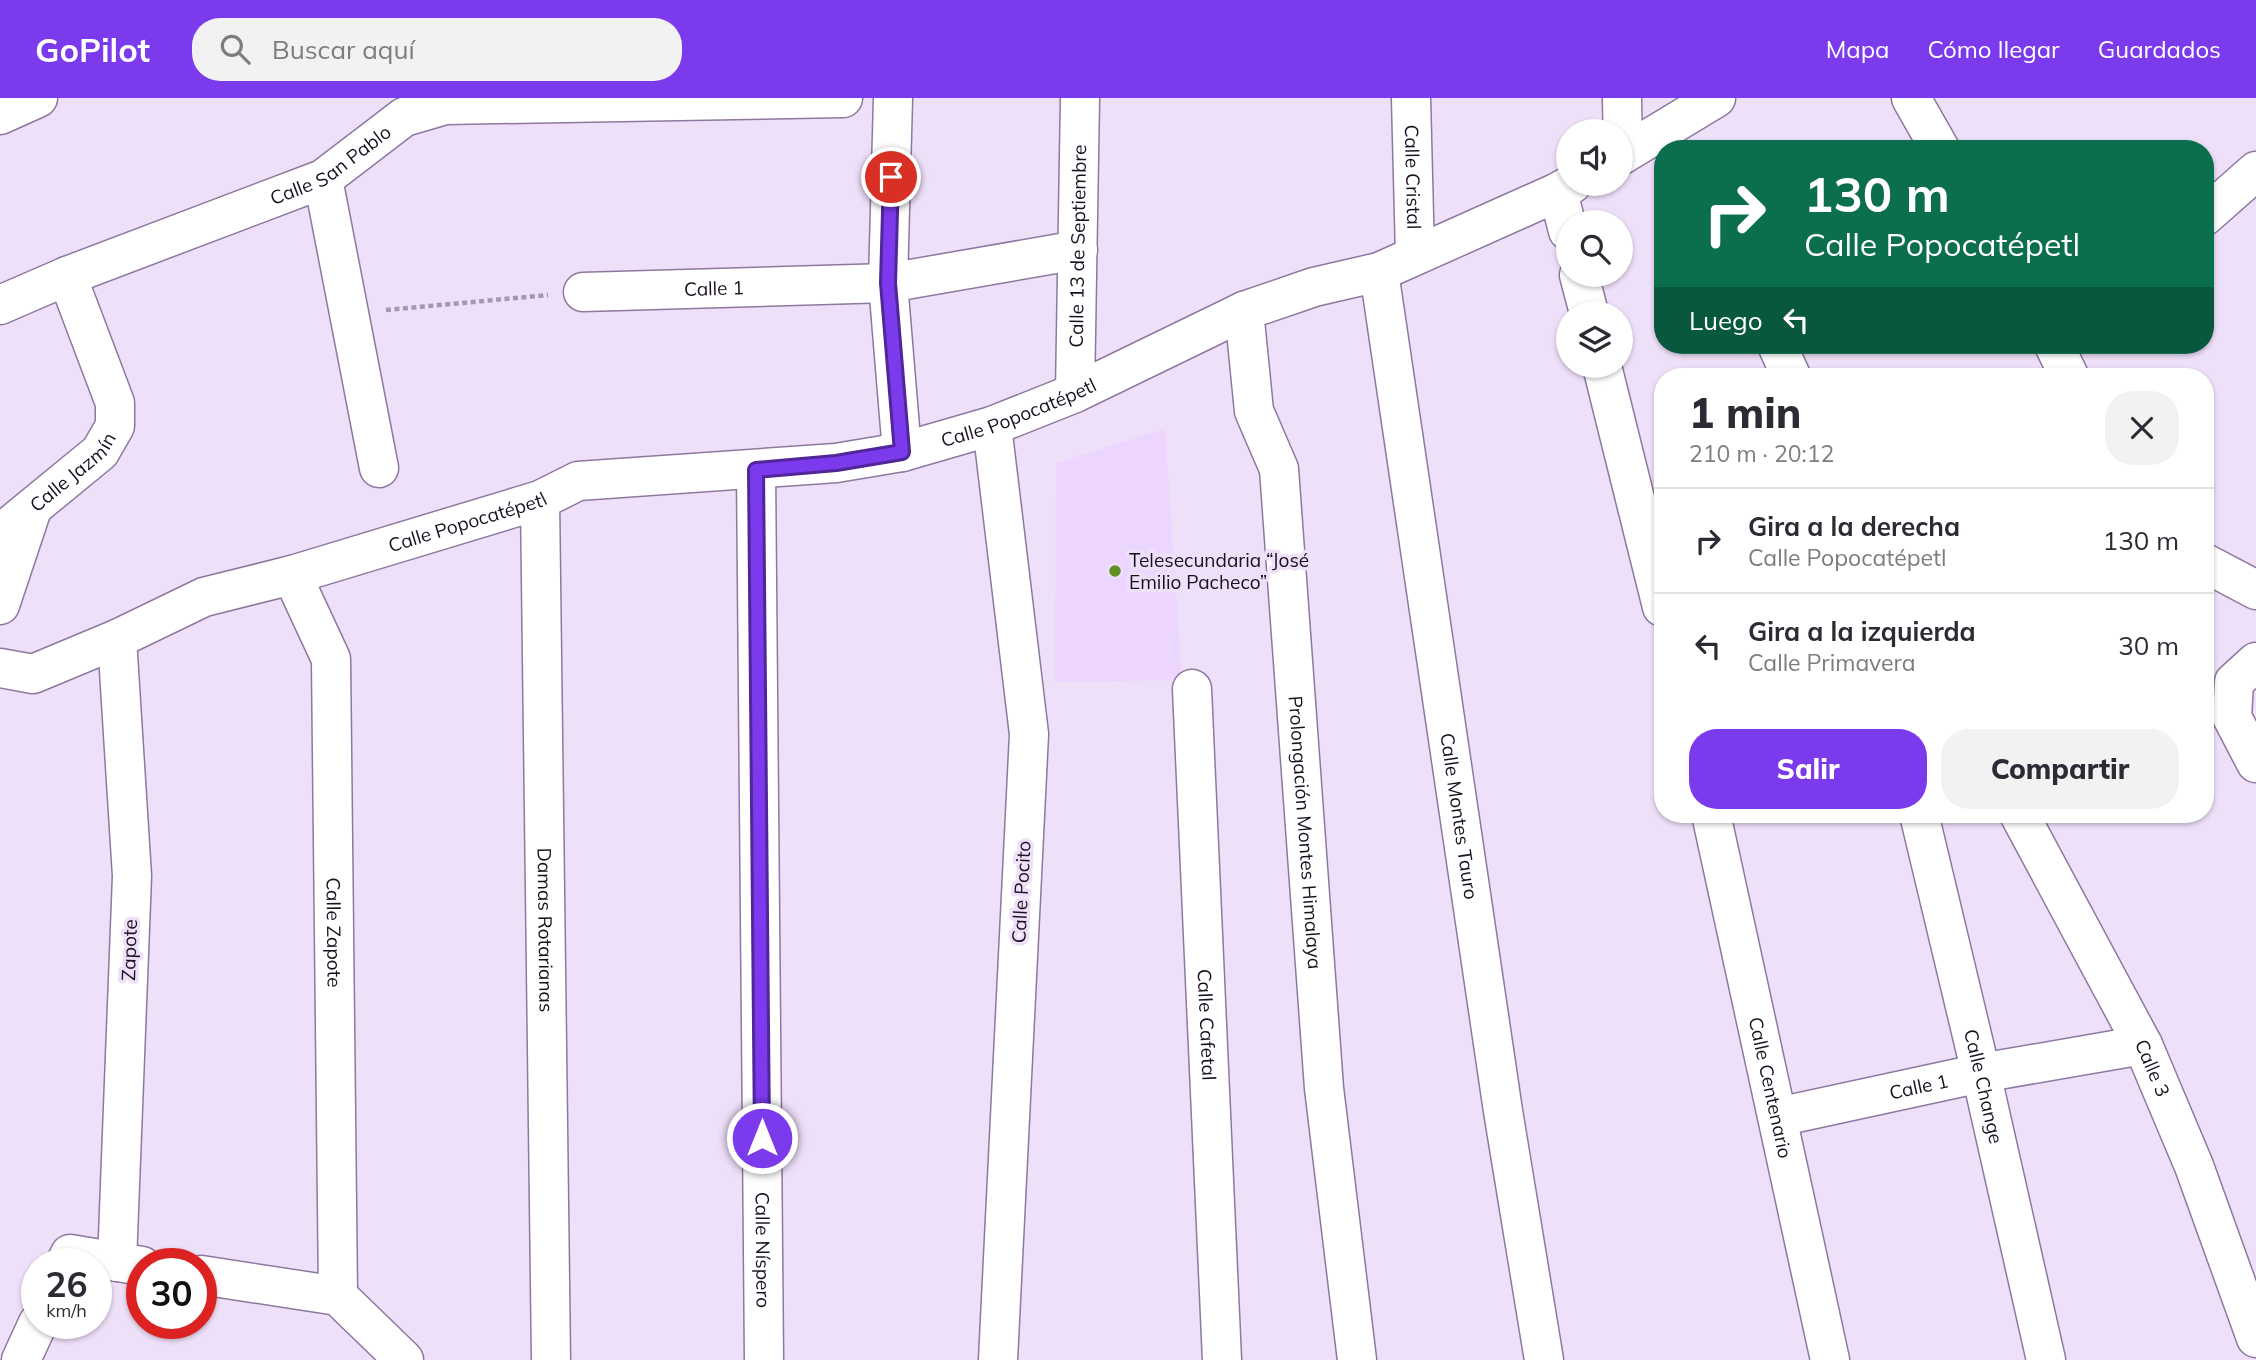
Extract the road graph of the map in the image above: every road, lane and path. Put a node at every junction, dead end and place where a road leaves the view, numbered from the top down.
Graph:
1 (38, 98) edge
2 (843, 98) edge
3 (893, 98) edge
4 (1080, 98) edge
5 (1411, 98) edge
6 (1622, 98) edge
7 (1716, 98) edge
8 (1911, 98) edge
9 (0, 115) edge
10 (1622, 119) edge
11 (1682, 135) edge
12 (1935, 140) edge
13 (1654, 144) edge
14 (1633, 151) edge
15 (2256, 172) edge
16 (323, 179) junction
17 (1556, 192) edge
18 (2214, 208) edge
19 (1078, 250) junction
20 (1415, 255) junction
21 (1379, 272) junction
22 (67, 276) junction
23 (888, 283) junction
24 (583, 292) joint
25 (0, 304) edge
26 (1244, 311) junction
27 (350, 314) junction
28 (1605, 378) edge
29 (1075, 393) junction
30 (992, 426) junction
31 (902, 452) junction
32 (379, 468) dead end
33 (756, 470) junction
34 (540, 500) junction
35 (32, 509) junction
36 (0, 534) edge
37 (2214, 568) edge
38 (292, 575) junction
39 (1654, 575) edge
40 (2256, 590) edge
41 (0, 605) edge
42 (117, 639) junction
43 (2256, 662) edge
44 (0, 668) edge
45 (1192, 689) dead end
46 (2256, 763) edge
47 (1713, 823) edge
48 (1921, 823) edge
49 (2024, 823) edge
50 (2143, 1045) junction
51 (1981, 1073) junction
52 (1778, 1117) junction
53 (130, 1248) edge
54 (217, 1277) edge
55 (338, 1296) junction
56 (2256, 1338) edge
57 (31, 1339) edge
58 (21, 1360) edge
59 (404, 1360) edge
60 (551, 1360) edge
61 (764, 1360) edge
62 (998, 1360) edge
63 (1222, 1360) edge
64 (1357, 1360) edge
65 (1544, 1360) edge
66 (1830, 1360) edge
67 (2046, 1360) edge

1 - 9 street
2 - 16 street, Calle San Pablo
3 - 23 street
4 - 19 street, Calle 13 de Septiembre
5 - 20 street, Calle Cristal
6 - 10 street
7 - 11 street
8 - 12 street
13 - 14 street
15 - 18 street
16 - 22 street, Calle San Pablo
16 - 27 street
17 - 20 street, Calle Popocatépetl
19 - 23 street, Calle 1
19 - 29 street, Calle 13 de Septiembre
20 - 21 street, Calle Popocatépetl
21 - 26 street, Calle Popocatépetl
21 - 65 street, Calle Montes Tauro
22 - 25 street, Calle San Pablo
22 - 35 street, Calle Jazmín
23 - 24 street, Calle 1
23 - 31 street
24 - 27 path
26 - 29 street, Calle Popocatépetl
26 - 64 street, Prolongación Montes Himalaya
27 - 32 street
28 - 39 street
29 - 30 street, Calle Popocatépetl
30 - 31 street, Calle Popocatépetl
30 - 62 street, Calle Pocito
31 - 33 street, Calle Popocatépetl
33 - 34 street, Calle Popocatépetl
33 - 61 street, Calle Níspero
34 - 38 street, Calle Popocatépetl
34 - 60 street, Damas Rotarianas
35 - 36 street, Calle Jazmín
35 - 41 street
37 - 40 street
38 - 42 street, Calle Popocatépetl
38 - 55 street, Calle Zapote
42 - 44 street, Calle Popocatépetl
42 - 53 street, Zapote
43 - 46 street
45 - 63 street, Calle Cafetal
47 - 52 street, Calle Centenario
48 - 51 street, Calle Change
49 - 50 street, Calle 3
50 - 51 street, Calle 1
50 - 56 street, Calle 3
51 - 52 street, Calle 1
51 - 67 street, Calle Change
52 - 66 street, Calle Centenario
54 - 55 street
55 - 59 street
57 - 58 street

